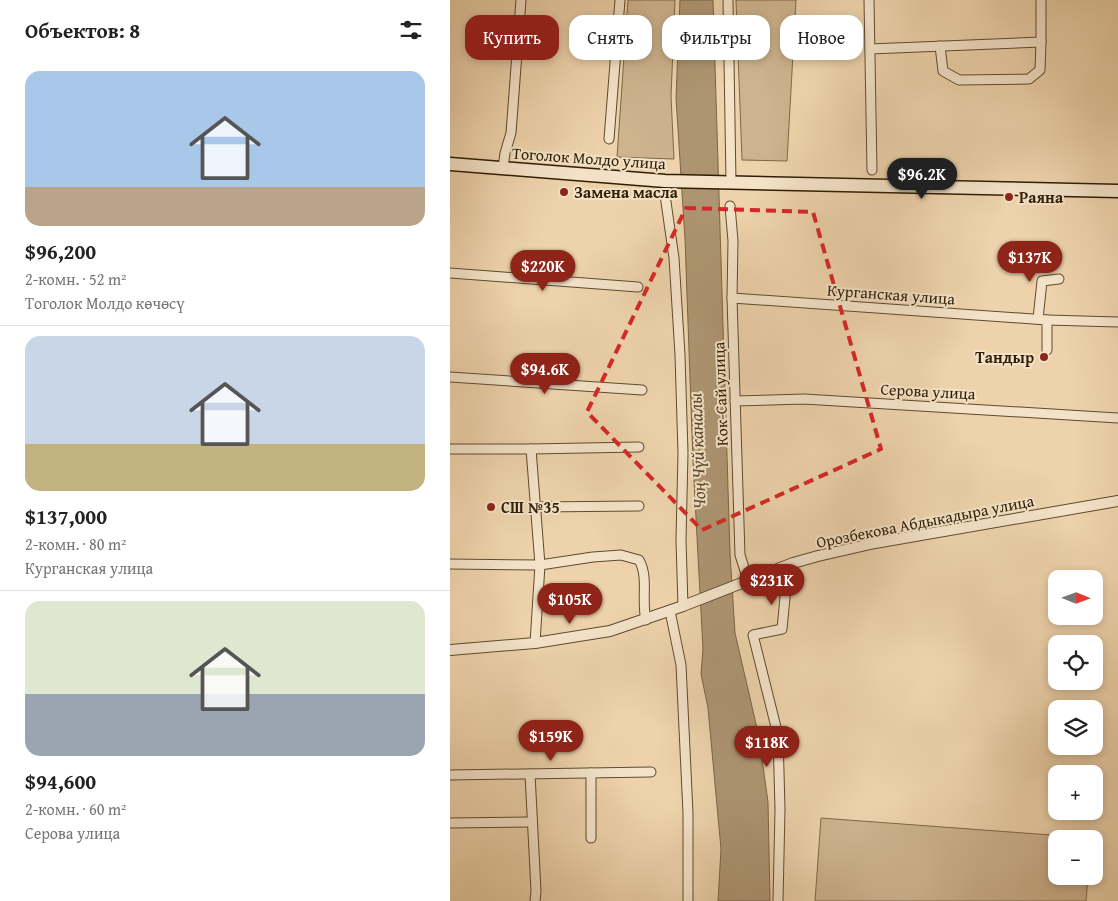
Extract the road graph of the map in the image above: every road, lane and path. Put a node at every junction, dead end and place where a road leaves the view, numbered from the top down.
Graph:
1 (521, 0) edge
2 (620, 0) edge
3 (728, 0) edge
4 (869, 0) edge
5 (1041, 0) edge
6 (1041, 42) junction
7 (940, 46) junction
8 (870, 49) junction
9 (609, 139) dead end
10 (450, 164) edge
11 (504, 168) junction
12 (872, 170) dead end
13 (728, 182) junction
14 (1118, 190) edge
15 (665, 195) dead end
16 (730, 206) dead end
17 (450, 273) edge
18 (1059, 279) dead end
19 (638, 287) dead end
20 (732, 298) junction
21 (1043, 320) junction
22 (1118, 322) edge
23 (1046, 350) dead end
24 (450, 377) edge
25 (642, 390) dead end
26 (736, 401) junction
27 (1118, 418) edge
28 (638, 447) dead end
29 (450, 449) edge
30 (531, 449) junction
31 (1118, 502) edge
32 (536, 506) junction
33 (639, 506) dead end
34 (450, 564) edge
35 (540, 565) junction
36 (784, 567) junction
37 (745, 581) junction
38 (687, 604) junction
39 (670, 610) junction
40 (646, 620) junction
41 (535, 643) junction
42 (450, 650) edge
43 (652, 772) dead end
44 (591, 773) junction
45 (530, 774) junction
46 (450, 775) edge
47 (532, 822) junction
48 (450, 823) edge
49 (591, 838) dead end
50 (535, 901) edge
51 (688, 901) edge
52 (778, 901) edge

1 - 11 street
2 - 9 street
3 - 13 street
4 - 8 street
5 - 6 street
6 - 7 street
6 - 7 street
7 - 8 street
8 - 12 street
10 - 11 main road, Тоголок Молдо улица
11 - 13 main road, Тоголок Молдо улица
13 - 14 main road, Тоголок Молдо улица
15 - 38 street
16 - 20 street, Кок-Сай улица
17 - 19 street
18 - 21 street
20 - 21 street, Курганская улица
20 - 26 street, Кок-Сай улица
21 - 22 street, Курганская улица
21 - 23 street
24 - 25 street
26 - 27 street, Серова улица
26 - 37 street, Кок-Сай улица
28 - 30 street
29 - 30 street
30 - 32 street
31 - 36 street, Орозбекова Абдыкадыра улица
32 - 33 street
32 - 35 street
34 - 35 street
35 - 40 street
35 - 41 street
36 - 37 street, Орозбекова Абдыкадыра улица
36 - 52 street
37 - 38 street, Орозбекова Абдыкадыра улица
38 - 39 street, Орозбекова Абдыкадыра улица
39 - 40 street, Орозбекова Абдыкадыра улица
39 - 51 street
40 - 41 street, Орозбекова Абдыкадыра улица
41 - 42 street, Орозбекова Абдыкадыра улица
43 - 44 street
44 - 45 street
44 - 49 street
45 - 46 street
45 - 47 street
47 - 48 street
47 - 50 street

